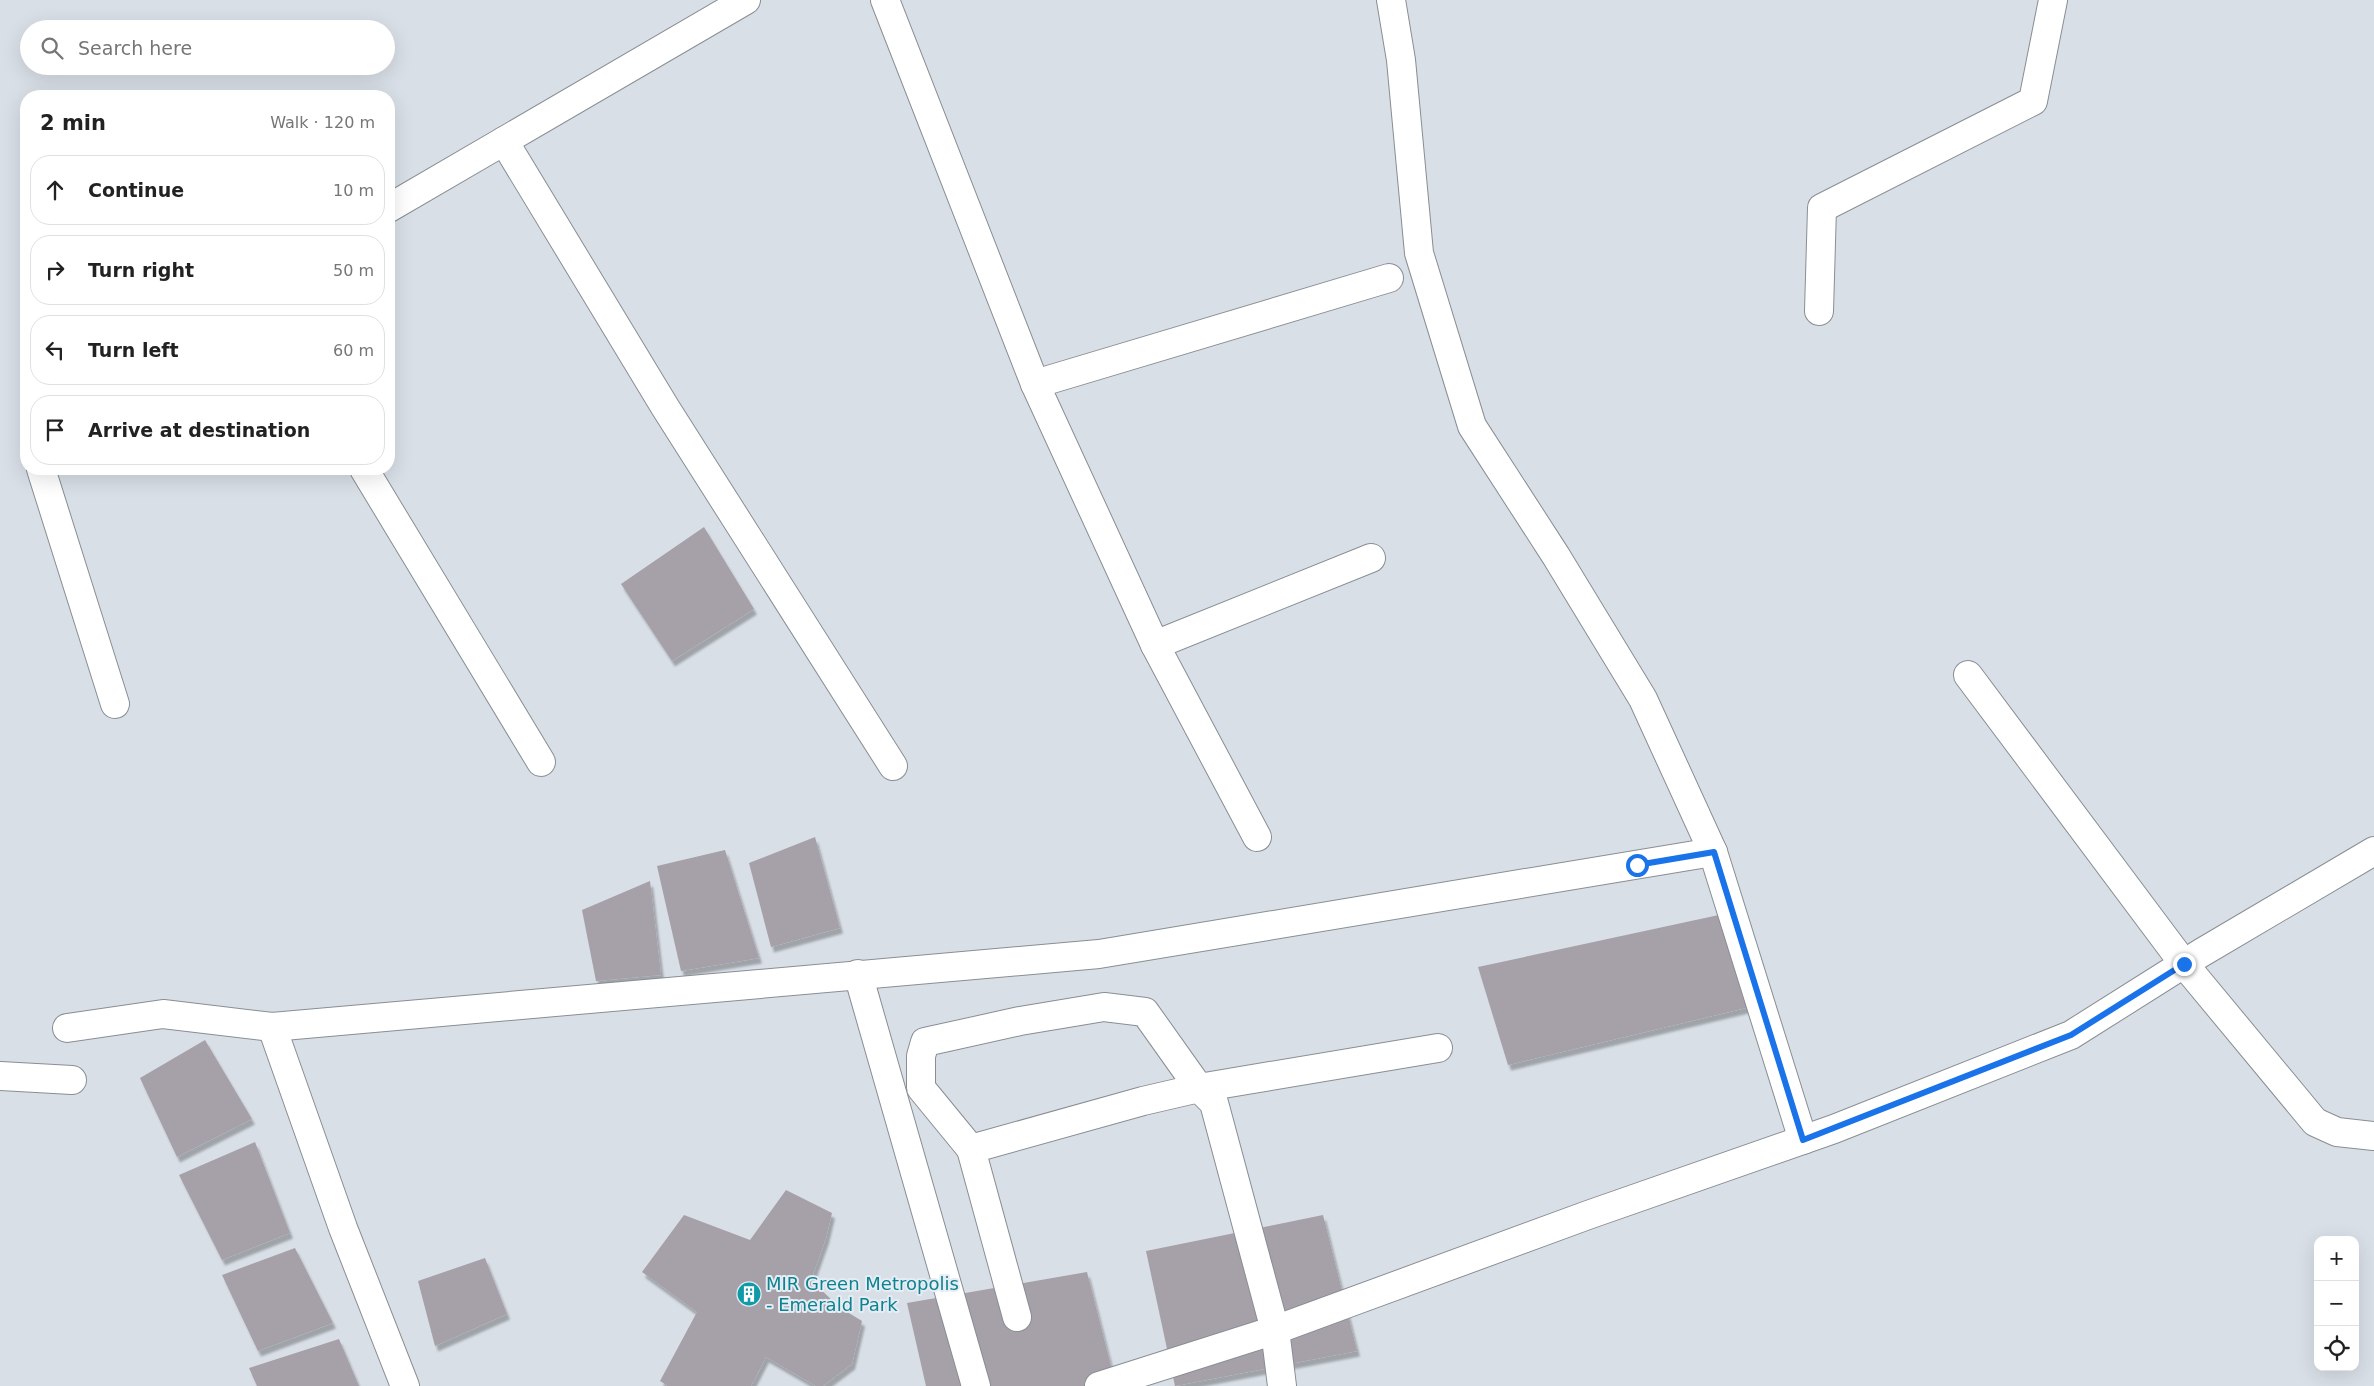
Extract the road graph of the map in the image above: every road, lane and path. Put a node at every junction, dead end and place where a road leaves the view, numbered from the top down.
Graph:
1 (746, 0) edge
2 (885, 0) edge
3 (1390, 0) edge
4 (2053, 0) edge
5 (504, 141) junction
6 (395, 205) edge
7 (1389, 278) dead end
8 (1819, 311) dead end
9 (1035, 384) junction
10 (43, 475) edge
11 (368, 475) edge
12 (1371, 558) dead end
13 (1156, 645) junction
14 (1968, 675) dead end
15 (115, 704) dead end
16 (540, 762) dead end
17 (893, 766) dead end
18 (1257, 837) dead end
19 (2374, 851) edge
20 (1714, 852) junction
21 (2184, 964) junction
22 (858, 974) junction
23 (272, 1027) junction
24 (67, 1028) dead end
25 (1438, 1048) dead end
26 (0, 1076) edge
27 (72, 1080) dead end
28 (1199, 1088) junction
29 (2374, 1136) edge
30 (1803, 1140) junction
31 (971, 1149) junction
32 (1017, 1318) dead end
33 (1275, 1330) junction
34 (405, 1386) edge
35 (976, 1386) edge
36 (1099, 1386) edge
37 (1282, 1386) edge

1 - 5 street
2 - 9 street
3 - 20 street
4 - 8 street
5 - 6 street
5 - 17 street
7 - 9 street
9 - 13 street
10 - 15 street
11 - 16 street
12 - 13 street
13 - 18 street
14 - 21 street
19 - 21 street
20 - 22 street
20 - 30 street
21 - 29 street
21 - 30 street
22 - 23 street
22 - 35 street
23 - 24 street
23 - 34 street
25 - 28 street
26 - 27 street
28 - 31 street
28 - 31 street
28 - 33 street
30 - 33 street
31 - 32 street
33 - 36 street
33 - 37 street

